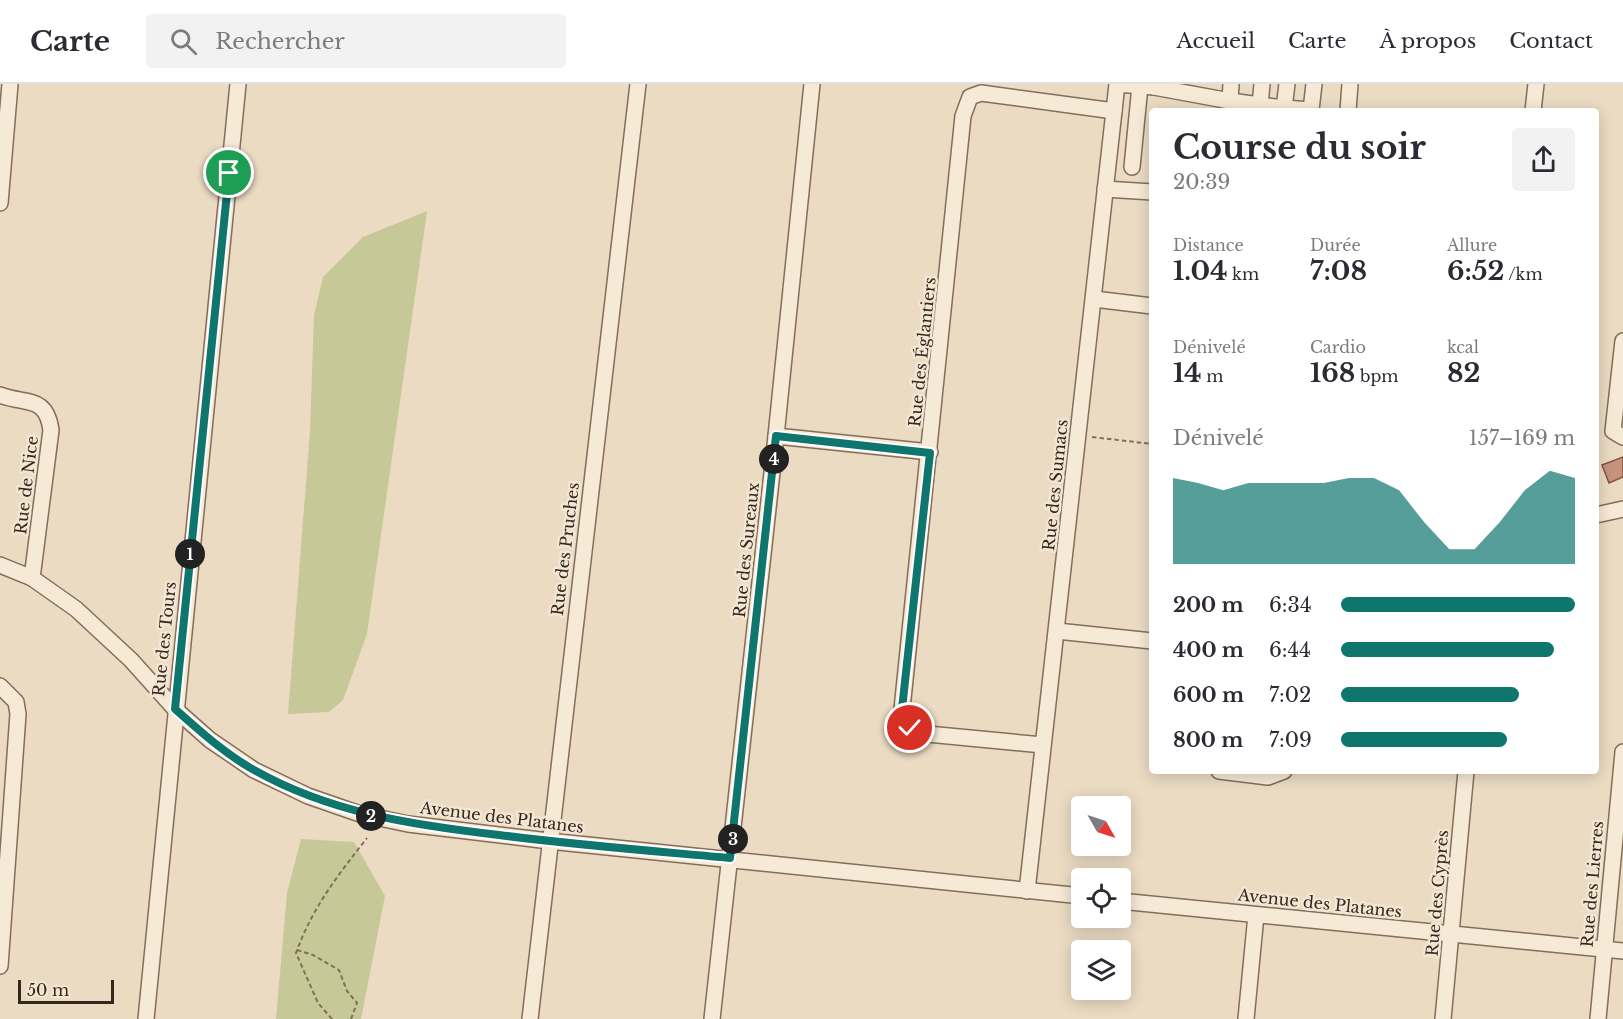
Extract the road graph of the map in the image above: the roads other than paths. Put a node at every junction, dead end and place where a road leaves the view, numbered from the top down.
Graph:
1 (10, 84) edge
2 (238, 84) edge
3 (638, 84) edge
4 (812, 84) edge
5 (1117, 84) edge
6 (1232, 84) edge
7 (1262, 84) edge
8 (1287, 84) edge
9 (1314, 84) edge
10 (1350, 84) edge
11 (1536, 84) edge
12 (1150, 86) edge
13 (1189, 88) edge
14 (1230, 100) junction
15 (1260, 105) junction
16 (1284, 108) joint
17 (1317, 108) edge
18 (1348, 108) edge
19 (1533, 108) edge
20 (1114, 111) junction
21 (1132, 166) dead end
22 (1105, 189) junction
23 (1149, 192) edge
24 (0, 203) edge
25 (1094, 299) junction
26 (1149, 306) edge
27 (1623, 341) edge
28 (0, 395) edge
29 (776, 436) junction
30 (1623, 437) edge
31 (930, 453) junction
32 (1623, 509) edge
33 (1599, 514) edge
34 (0, 565) edge
35 (32, 578) junction
36 (1057, 631) junction
37 (1149, 641) edge
38 (0, 686) edge
39 (175, 709) junction
40 (1043, 745) junction
41 (1623, 752) edge
42 (1244, 774) edge
43 (1276, 774) edge
44 (1466, 774) edge
45 (5, 819) edge
46 (549, 842) junction
47 (730, 858) junction
48 (3, 885) edge
49 (1027, 891) junction
50 (1071, 895) edge
51 (1131, 902) edge
52 (1256, 915) junction
53 (1451, 935) junction
54 (1604, 949) junction
55 (1623, 951) edge
56 (0, 966) edge
57 (146, 1019) edge
58 (530, 1019) edge
59 (712, 1019) edge
60 (1246, 1019) edge
61 (1443, 1019) edge
62 (1598, 1019) edge

1 - 24 street
2 - 39 street, Rue des Tours
3 - 46 street, Rue des Pruches
4 - 29 street, Rue des Sureaux
5 - 12 street
5 - 20 street, Rue des Sumacs
6 - 14 street
7 - 15 street
8 - 16 street
9 - 17 street
10 - 18 street
11 - 19 street
12 - 13 street
12 - 21 street
13 - 14 street
14 - 15 street
15 - 16 street
20 - 22 street, Rue des Sumacs
20 - 31 street, Rue des Églantiers
22 - 23 street
22 - 25 street, Rue des Sumacs
25 - 26 street
25 - 36 street, Rue des Sumacs
27 - 30 street
28 - 35 street, Rue de Nice
29 - 31 street
29 - 47 street, Rue des Sureaux
31 - 40 street, Rue des Églantiers
32 - 33 street
34 - 35 street, Avenue des Platanes
35 - 39 street, Avenue des Platanes
36 - 37 street
36 - 40 street, Rue des Sumacs
38 - 45 street
39 - 46 street, Avenue des Platanes
39 - 57 street, Rue des Tours
40 - 49 street, Rue des Sumacs
41 - 54 street, Rue des Lierres
42 - 43 street
44 - 53 street, Rue des Cyprès
45 - 48 street
46 - 47 street, Avenue des Platanes
46 - 58 street, Rue des Pruches
47 - 49 street, Avenue des Platanes
47 - 59 street, Rue des Sureaux
48 - 56 street
49 - 50 street, Avenue des Platanes
51 - 52 street, Avenue des Platanes
52 - 53 street, Avenue des Platanes
52 - 60 street
53 - 54 street, Avenue des Platanes
53 - 61 street, Rue des Cyprès
54 - 55 street, Avenue des Platanes
54 - 62 street, Rue des Lierres

